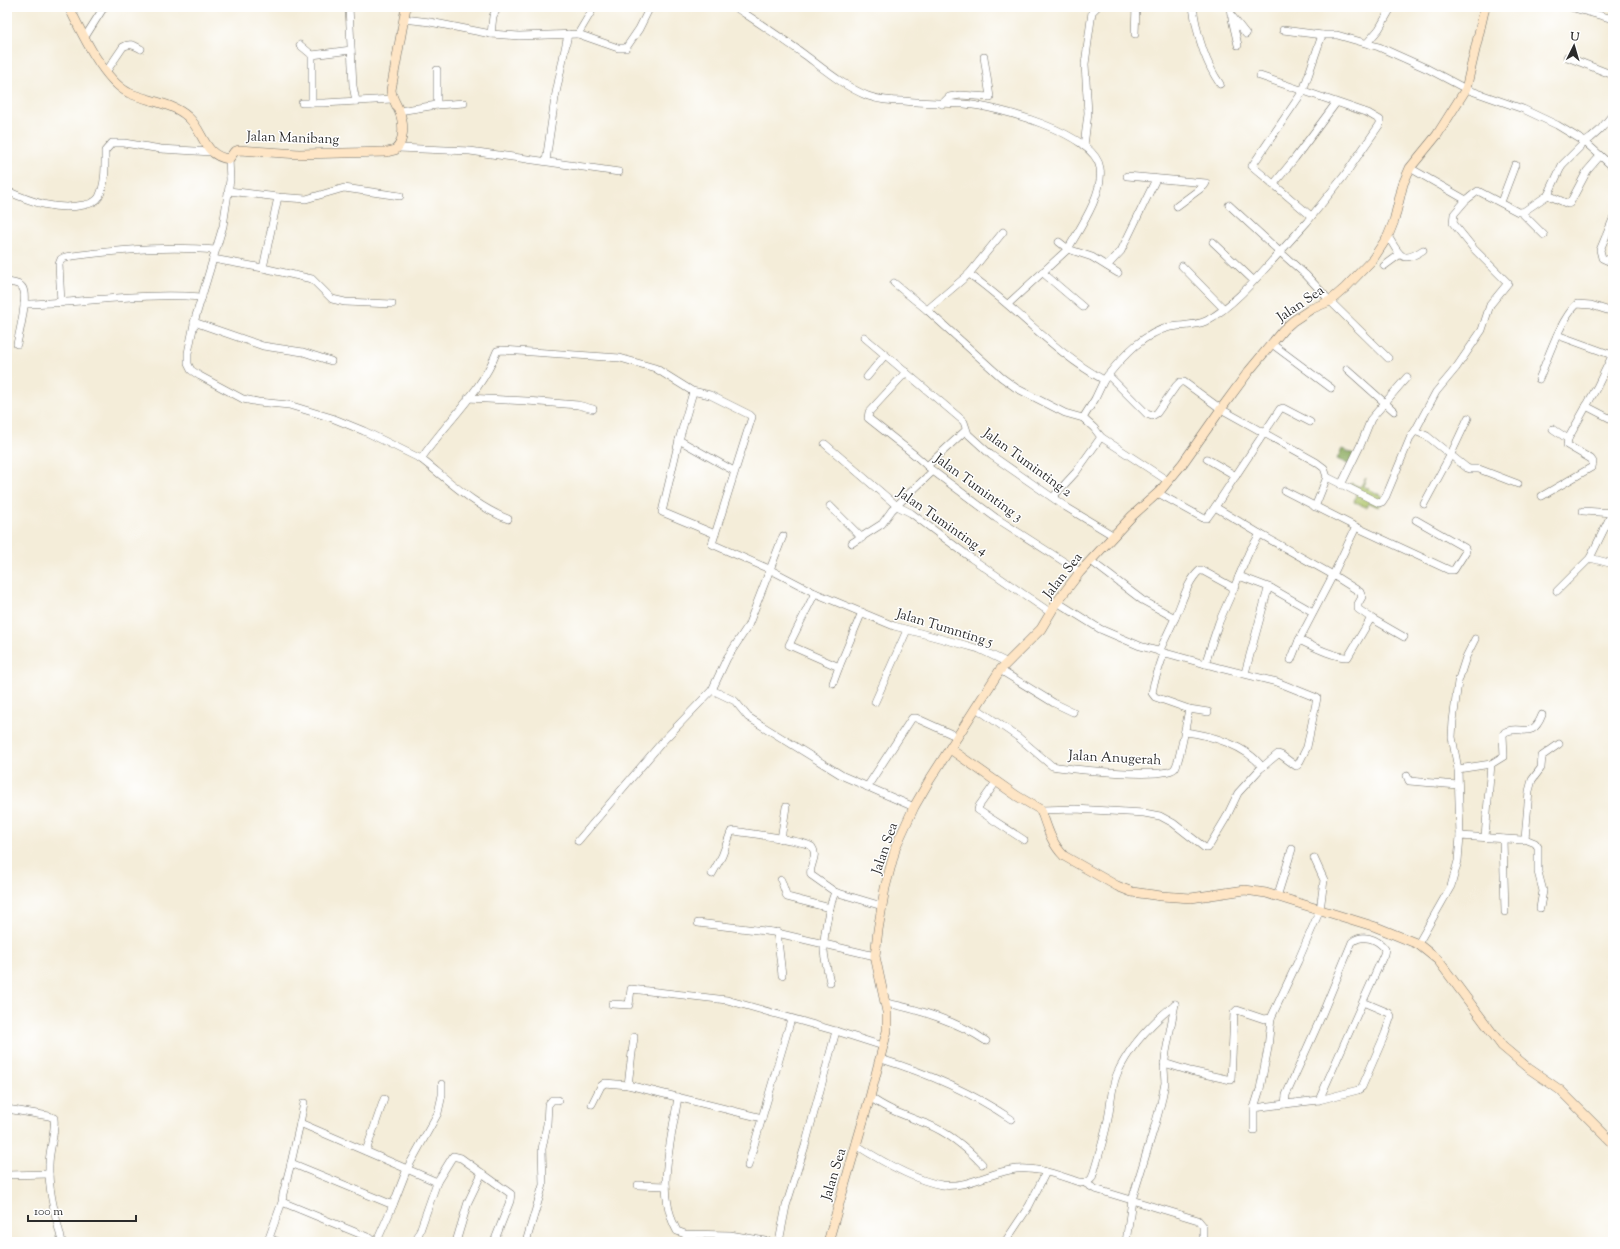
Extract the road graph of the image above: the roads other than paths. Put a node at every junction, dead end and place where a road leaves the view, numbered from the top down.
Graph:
1 (69, 7) edge
2 (104, 7) edge
3 (349, 7) edge
4 (406, 7) edge
5 (498, 7) edge
6 (594, 7) edge
7 (650, 7) edge
8 (736, 7) edge
9 (1097, 7) edge
10 (1126, 7) edge
11 (1136, 7) edge
12 (1193, 7) edge
13 (1230, 7) edge
14 (1485, 7) edge
15 (1570, 7) edge
16 (1390, 8) dead end
17 (1231, 15) junction
18 (404, 19) junction
19 (1613, 19) edge
20 (1282, 30) dead end
21 (491, 34) junction
22 (568, 34) junction
23 (578, 34) junction
24 (1135, 34) dead end
25 (1246, 34) dead end
26 (1322, 35) junction
27 (85, 37) junction
28 (1367, 43) junction
29 (300, 45) dead end
30 (1238, 45) dead end
31 (141, 49) dead end
32 (351, 50) junction
33 (312, 55) junction
34 (984, 57) dead end
35 (1567, 57) dead end
36 (437, 70) dead end
37 (106, 72) junction
38 (1613, 75) edge
39 (1260, 76) dead end
40 (1220, 84) dead end
41 (1466, 89) junction
42 (1303, 91) junction
43 (392, 99) junction
44 (356, 101) junction
45 (302, 103) dead end
46 (312, 103) junction
47 (464, 103) dead end
48 (1336, 103) junction
49 (942, 104) junction
50 (437, 105) junction
51 (399, 111) junction
52 (1613, 114) edge
53 (1585, 142) junction
54 (1084, 146) junction
55 (398, 148) junction
56 (212, 152) junction
57 (1600, 156) junction
58 (229, 159) junction
59 (546, 161) junction
60 (1515, 165) dead end
61 (1613, 167) edge
62 (1410, 168) junction
63 (619, 172) dead end
64 (1127, 176) dead end
65 (1156, 179) junction
66 (1273, 185) junction
67 (229, 191) junction
68 (7, 192) edge
69 (1548, 195) junction
70 (400, 196) dead end
71 (278, 197) junction
72 (1466, 200) junction
73 (1501, 202) junction
74 (1229, 205) dead end
75 (1178, 206) dead end
76 (1520, 212) junction
77 (1311, 216) junction
78 (1613, 219) edge
79 (1003, 232) dead end
80 (1544, 235) dead end
81 (1388, 236) junction
82 (1058, 242) dead end
83 (1213, 242) dead end
84 (1068, 249) junction
85 (215, 250) junction
86 (1423, 250) dead end
87 (1280, 252) junction
88 (1399, 255) junction
89 (213, 259) junction
90 (1613, 263) edge
91 (1107, 266) junction
92 (1182, 266) dead end
93 (1384, 266) dead end
94 (263, 268) junction
95 (1042, 272) junction
96 (969, 274) junction
97 (1118, 274) dead end
98 (1253, 280) junction
99 (7, 282) edge
100 (894, 283) dead end
101 (202, 297) junction
102 (1330, 301) junction
103 (61, 303) junction
104 (24, 304) junction
105 (392, 304) dead end
106 (1008, 304) junction
107 (1083, 307) dead end
108 (1224, 309) junction
109 (927, 310) junction
110 (1613, 312) edge
111 (194, 322) junction
112 (1557, 335) junction
113 (864, 337) dead end
114 (16, 344) dead end
115 (1272, 344) junction
116 (886, 355) junction
117 (1613, 355) edge
118 (1388, 358) dead end
119 (331, 362) dead end
120 (1347, 369) dead end
121 (906, 372) junction
122 (867, 377) dead end
123 (1106, 377) junction
124 (1408, 377) dead end
125 (1539, 379) dead end
126 (1331, 388) dead end
127 (693, 392) junction
128 (468, 398) junction
129 (1385, 403) junction
130 (1586, 406) junction
131 (593, 409) dead end
132 (1221, 409) junction
133 (1394, 411) dead end
134 (1083, 418) junction
135 (1468, 418) dead end
136 (1613, 420) edge
137 (1310, 422) dead end
138 (1553, 429) dead end
139 (966, 430) junction
140 (1415, 431) junction
141 (1264, 432) junction
142 (1101, 437) junction
143 (1568, 439) junction
144 (678, 440) junction
145 (825, 444) dead end
146 (1451, 454) junction
147 (421, 459) junction
148 (1207, 459) dead end
149 (930, 469) junction
150 (734, 471) junction
151 (1236, 476) junction
152 (1327, 477) junction
153 (1168, 481) junction
154 (1518, 484) dead end
155 (1341, 486) junction
156 (1285, 491) dead end
157 (1158, 493) junction
158 (1542, 496) dead end
159 (1054, 497) junction
160 (1424, 504) dead end
161 (830, 506) dead end
162 (897, 506) junction
163 (1215, 507) junction
164 (1315, 507) junction
165 (1583, 511) dead end
166 (1612, 513) edge
167 (508, 519) dead end
168 (1416, 520) dead end
169 (1356, 527) junction
170 (715, 534) junction
171 (1260, 534) junction
172 (783, 536) dead end
173 (1114, 536) junction
174 (862, 538) junction
175 (852, 543) dead end
176 (1590, 558) junction
177 (1091, 561) junction
178 (1613, 564) edge
179 (769, 568) junction
180 (1080, 572) junction
181 (1333, 575) junction
182 (1239, 576) junction
183 (1234, 588) junction
184 (1271, 588) junction
185 (1557, 591) dead end
186 (815, 593) junction
187 (1057, 602) junction
188 (862, 612) junction
189 (1313, 612) junction
190 (1051, 613) junction
191 (1175, 618) junction
192 (1371, 618) junction
193 (907, 630) junction
194 (1404, 637) dead end
195 (1475, 639) dead end
196 (1299, 640) junction
197 (1162, 652) junction
198 (1291, 660) dead end
199 (1006, 662) junction
200 (1205, 664) junction
201 (839, 667) junction
202 (1000, 670) junction
203 (1245, 673) junction
204 (833, 683) dead end
205 (712, 690) junction
206 (875, 702) dead end
207 (976, 708) junction
208 (1189, 709) junction
209 (1073, 712) dead end
210 (1208, 712) dead end
211 (1542, 715) dead end
212 (1186, 732) junction
213 (958, 737) junction
214 (1558, 744) dead end
215 (950, 749) junction
216 (1491, 764) junction
217 (1262, 767) junction
218 (1458, 769) junction
219 (1407, 776) dead end
220 (996, 782) junction
221 (1458, 785) junction
222 (867, 787) junction
223 (786, 807) dead end
224 (914, 807) junction
225 (1041, 810) junction
226 (1460, 836) junction
227 (1485, 837) junction
228 (781, 839) junction
229 (1503, 839) junction
230 (1525, 839) junction
231 (1024, 840) dead end
232 (578, 841) dead end
233 (1292, 850) dead end
234 (1314, 858) dead end
235 (712, 874) dead end
236 (781, 880) dead end
237 (835, 892) junction
238 (1277, 896) junction
239 (882, 906) junction
240 (830, 908) junction
241 (1540, 908) dead end
242 (1320, 910) junction
243 (1505, 912) dead end
244 (698, 923) dead end
245 (1379, 928) junction
246 (777, 932) junction
247 (1368, 938) junction
248 (1376, 941) junction
249 (823, 944) junction
250 (1418, 944) junction
251 (875, 956) junction
252 (782, 975) dead end
253 (830, 982) dead end
254 (1363, 1002) junction
255 (886, 1003) junction
256 (612, 1004) dead end
257 (1271, 1018) junction
258 (791, 1019) junction
259 (836, 1031) junction
260 (634, 1038) dead end
261 (986, 1041) dead end
262 (883, 1046) junction
263 (881, 1059) junction
264 (1164, 1063) junction
265 (442, 1084) dead end
266 (628, 1085) junction
267 (678, 1097) junction
268 (870, 1097) junction
269 (384, 1099) dead end
270 (558, 1100) dead end
271 (1319, 1100) junction
272 (304, 1103) dead end
273 (592, 1104) dead end
274 (1285, 1104) junction
275 (1254, 1108) junction
276 (7, 1109) edge
277 (762, 1118) junction
278 (1011, 1119) dead end
279 (300, 1123) junction
280 (1254, 1130) dead end
281 (1613, 1143) edge
282 (856, 1145) junction
283 (366, 1151) junction
284 (291, 1163) junction
285 (982, 1164) dead end
286 (748, 1166) dead end
287 (407, 1169) junction
288 (1046, 1172) junction
289 (482, 1173) junction
290 (49, 1174) junction
291 (7, 1175) edge
292 (437, 1182) junction
293 (1085, 1183) junction
294 (638, 1185) dead end
295 (666, 1186) junction
296 (1132, 1200) junction
297 (282, 1202) junction
298 (393, 1205) junction
299 (62, 1242) edge
300 (278, 1242) edge
301 (378, 1242) edge
302 (416, 1242) edge
303 (456, 1242) edge
304 (494, 1242) edge
305 (526, 1242) edge
306 (771, 1242) edge
307 (779, 1242) edge
308 (828, 1242) edge
309 (1005, 1242) edge
310 (1126, 1242) edge
311 (1203, 1242) edge

1 - 27 main road
2 - 27 street
3 - 32 street
4 - 18 main road
5 - 21 street
6 - 23 street
7 - 23 street
8 - 49 street
9 - 54 street
10 - 11 street
11 - 24 street
12 - 40 street
13 - 17 street
14 - 41 main road, Jalan Sea
15 - 19 street
16 - 28 street
17 - 25 street
17 - 30 street
18 - 21 street
18 - 43 main road
20 - 26 street
21 - 22 street
22 - 23 street
22 - 59 street
26 - 28 street
26 - 42 street
27 - 37 main road
28 - 41 street
29 - 33 street
31 - 37 street
32 - 33 street
32 - 44 street
33 - 46 street
34 - 49 street
35 - 38 street
36 - 50 street
37 - 56 main road
39 - 42 street
41 - 53 street
41 - 62 main road, Jalan Sea
42 - 48 street
42 - 66 street
43 - 44 street
43 - 51 main road
44 - 46 street
45 - 46 street
47 - 50 street
48 - 66 street
48 - 77 street
49 - 54 street
50 - 51 street
51 - 55 main road
52 - 53 street
53 - 57 street
53 - 69 street
54 - 84 street
55 - 58 main road, Jalan Manibang
55 - 59 street
56 - 58 main road
56 - 68 street
57 - 61 street
57 - 69 street
58 - 67 street
59 - 63 street
60 - 73 street
62 - 72 street
62 - 81 main road, Jalan Sea
64 - 65 street
65 - 75 street
65 - 91 street
66 - 77 street
67 - 71 street
67 - 85 street
69 - 76 street
70 - 71 street
71 - 94 street
72 - 73 street
72 - 140 street
73 - 76 street
74 - 87 street
76 - 80 street
77 - 87 street
78 - 90 street
79 - 96 street
81 - 88 street
81 - 102 main road, Jalan Sea
82 - 84 street
83 - 98 street
84 - 91 street
84 - 95 street
85 - 89 street
85 - 103 street
86 - 88 street
87 - 98 street
87 - 102 street
88 - 93 street
89 - 94 street
89 - 101 street
91 - 97 street
92 - 108 street
94 - 105 street
95 - 106 street
95 - 107 street
96 - 106 street
96 - 109 street
98 - 108 street
99 - 104 street
100 - 109 street
101 - 103 street
101 - 111 street
102 - 115 main road, Jalan Sea
102 - 118 street
103 - 104 street
104 - 114 street
106 - 123 street
108 - 123 street
109 - 134 street
110 - 112 street
111 - 119 street
111 - 147 street
112 - 117 street
112 - 125 street
113 - 116 street, Jalan Tuminting 2
115 - 126 street
115 - 132 main road, Jalan Sea
116 - 121 street, Jalan Tuminting 2
116 - 122 street
117 - 130 street
120 - 129 street
121 - 139 street, Jalan Tuminting 2
121 - 149 street, Jalan Tuminting 3
123 - 132 street
123 - 134 street
124 - 129 street
127 - 128 street
127 - 144 street
127 - 150 street
128 - 131 street
128 - 147 street
129 - 133 street
129 - 155 street
130 - 136 street
130 - 143 street
132 - 141 street
132 - 153 main road, Jalan Sea
134 - 142 street
135 - 146 street
137 - 141 street
138 - 143 street
139 - 149 street
139 - 159 street, Jalan Tuminting 2
140 - 146 street
140 - 155 street
141 - 151 street
141 - 152 street
142 - 153 street
142 - 159 street
143 - 158 street
144 - 150 street
144 - 170 street
145 - 162 street, Jalan Tuminting 4
146 - 154 street
146 - 160 street
147 - 167 street
148 - 151 street
149 - 162 street
149 - 180 street, Jalan Tuminting 3
150 - 170 street
151 - 163 street
152 - 155 street
152 - 164 street
153 - 157 main road, Jalan Sea
156 - 164 street
157 - 163 street
157 - 173 main road, Jalan Sea
159 - 173 street, Jalan Tuminting 2
161 - 174 street
162 - 174 street
162 - 190 street, Jalan Tuminting 4
163 - 171 street
164 - 169 street
165 - 166 street
166 - 176 street
168 - 169 street
169 - 181 street
170 - 179 street, Jalan Tumnting 5
171 - 181 street
171 - 182 street
172 - 179 street
173 - 177 main road, Jalan Sea
174 - 175 street
176 - 178 street
176 - 185 street
177 - 180 main road, Jalan Sea
177 - 191 street
179 - 186 street, Jalan Tumnting 5
179 - 205 street
180 - 187 main road, Jalan Sea
181 - 189 street
181 - 192 street
182 - 183 street
182 - 184 street
183 - 191 street
183 - 200 street
184 - 189 street
184 - 203 street
186 - 188 street, Jalan Tumnting 5
186 - 201 street
187 - 190 main road, Jalan Sea
187 - 197 street
188 - 193 street, Jalan Tumnting 5
188 - 201 street
189 - 196 street
190 - 199 main road, Jalan Sea
191 - 197 street
192 - 194 street
192 - 196 street
193 - 199 street, Jalan Tumnting 5
193 - 206 street
195 - 218 street
196 - 198 street
197 - 200 street
197 - 208 street
199 - 202 main road, Jalan Sea
200 - 203 street
201 - 204 street
202 - 207 main road, Jalan Sea
202 - 209 street
203 - 217 street
205 - 222 street
205 - 232 street
207 - 212 street, Jalan Anugerah
207 - 213 main road, Jalan Sea
208 - 210 street
208 - 212 street, Jalan Anugerah
211 - 216 street
212 - 217 street
213 - 215 main road, Jalan Sea
213 - 222 street
214 - 230 street
215 - 220 main road
215 - 224 main road, Jalan Sea
216 - 218 street
216 - 227 street
217 - 225 street
218 - 221 street
219 - 221 street
220 - 225 main road
220 - 231 street
221 - 226 street
222 - 224 street
223 - 228 street
224 - 239 main road, Jalan Sea
225 - 238 main road
226 - 227 street
226 - 250 street
227 - 229 street
228 - 235 street
228 - 237 street
229 - 230 street
229 - 243 street
230 - 241 street
233 - 238 street
234 - 242 street
236 - 240 street
237 - 239 street
237 - 240 street
238 - 242 main road
239 - 251 main road, Jalan Sea
240 - 249 street
242 - 245 main road
242 - 257 street
244 - 246 street
245 - 247 street
245 - 248 street
245 - 250 main road
246 - 249 street
246 - 252 street
247 - 248 street
247 - 274 street
248 - 254 street
249 - 251 street
249 - 253 street
250 - 281 main road
251 - 255 main road, Jalan Sea
254 - 271 street
254 - 271 street
255 - 261 street
255 - 262 main road, Jalan Sea
256 - 258 street
257 - 264 street
257 - 275 street
258 - 259 street
258 - 277 street
259 - 262 street
259 - 307 street
260 - 266 street
262 - 263 main road, Jalan Sea
263 - 268 main road, Jalan Sea
263 - 278 street
264 - 293 street
264 - 296 street
265 - 287 street
266 - 267 street
266 - 273 street
267 - 277 street
267 - 295 street
268 - 282 main road, Jalan Sea
268 - 285 street
269 - 283 street
270 - 305 street
271 - 274 street
272 - 279 street
274 - 275 street
275 - 280 street
276 - 290 street
277 - 286 street
279 - 283 street
279 - 284 street
282 - 288 street
282 - 308 main road, Jalan Sea
283 - 287 street
284 - 297 street
284 - 298 street
287 - 292 street
287 - 298 street
288 - 293 street
288 - 309 street
289 - 292 street
289 - 303 street
289 - 304 street
290 - 291 street
290 - 299 street
292 - 302 street
293 - 296 street
294 - 295 street
295 - 306 street
296 - 310 street
296 - 311 street
297 - 300 street
297 - 301 street
298 - 301 street

